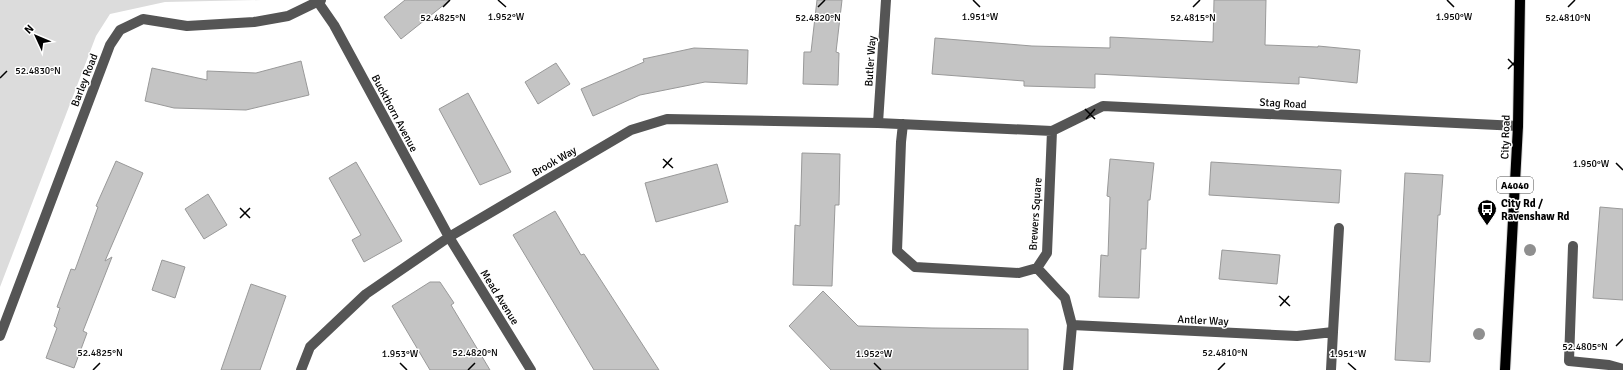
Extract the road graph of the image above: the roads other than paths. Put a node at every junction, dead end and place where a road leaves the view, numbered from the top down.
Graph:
1 (886, 0) edge
2 (1520, 0) edge
3 (319, 1) edge
4 (878, 123) junction
5 (903, 124) junction
6 (1518, 126) junction
7 (1052, 131) junction
8 (1340, 228) dead end
9 (449, 237) junction
10 (1573, 246) dead end
11 (1037, 268) junction
12 (1072, 325) junction
13 (1333, 332) junction
14 (0, 336) edge
15 (1623, 369) edge
16 (301, 370) edge
17 (531, 370) edge
18 (1068, 370) edge
19 (1331, 370) edge
20 (1505, 370) edge

1 - 4 street, Butler Way
2 - 6 main road, City Road / A4040
3 - 9 street, Buckthorn Avenue
3 - 14 street, Barley Road
4 - 5 street
4 - 9 street, Brook Way
5 - 7 street
5 - 11 street
6 - 7 street, Stag Road
6 - 20 main road, City Road / A4040
7 - 11 street, Brewers Square
8 - 13 street
9 - 16 street, Brook Way
9 - 17 street, Mead Avenue
10 - 15 street
11 - 12 street
12 - 13 street, Antler Way
12 - 18 street
13 - 19 street

